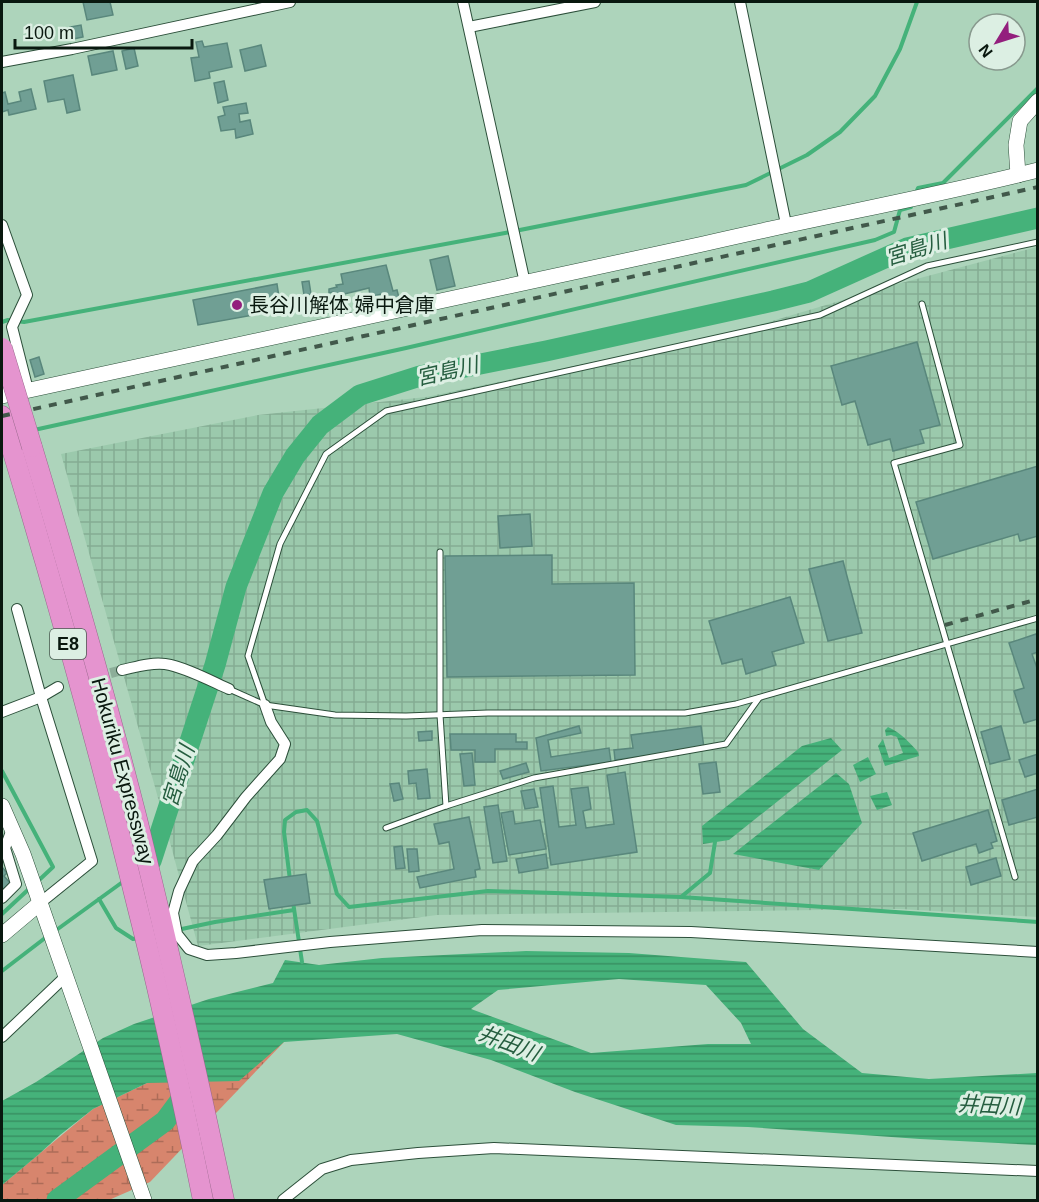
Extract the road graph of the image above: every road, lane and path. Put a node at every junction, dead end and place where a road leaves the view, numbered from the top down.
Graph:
1 (290, 2) edge
2 (463, 2) edge
3 (595, 2) edge
4 (740, 2) edge
5 (469, 27) junction
6 (2, 62) edge
7 (1038, 101) edge
8 (1038, 170) edge
9 (1018, 175) junction
10 (786, 224) junction
11 (2, 225) edge
12 (1038, 242) edge
13 (525, 283) junction
14 (922, 304) dead end
15 (2, 348) edge
16 (28, 390) junction
17 (2, 396) edge
18 (2, 416) edge
19 (440, 552) dead end
20 (16, 609) dead end
21 (1038, 618) edge
22 (947, 644) junction
23 (122, 670) tunnel mouth
24 (58, 687) dead end
25 (229, 689) joint
26 (41, 697) junction
27 (760, 697) junction
28 (265, 705) junction
29 (2, 712) edge
30 (440, 715) junction
31 (2, 806) edge
32 (446, 806) junction
33 (386, 828) dead end
34 (12, 829) junction
35 (1015, 877) dead end
36 (2, 898) edge
37 (40, 903) junction
38 (2, 935) edge
39 (1038, 952) edge
40 (68, 982) junction
41 (2, 1037) edge
42 (1038, 1171) edge
43 (144, 1200) edge
44 (204, 1200) edge
45 (224, 1200) edge
46 (283, 1200) edge

1 - 6 street
2 - 5 street
3 - 5 street
4 - 10 street
5 - 13 street
7 - 9 street
8 - 9 street
9 - 10 street
10 - 13 street
11 - 16 street
12 - 28 lane
13 - 16 street
14 - 22 lane
15 - 45 highway, Hokuriku Expressway / E8, bridge
16 - 17 street
18 - 44 highway, Hokuriku Expressway / E8
19 - 30 lane
20 - 26 street
21 - 22 lane
22 - 27 lane
22 - 35 lane
23 - 25 street
24 - 26 street
25 - 28 lane
26 - 29 street
26 - 37 street
27 - 30 lane
27 - 32 lane
28 - 30 lane
28 - 39 street
30 - 32 lane
31 - 34 street
32 - 33 lane
34 - 36 street
34 - 37 street
37 - 38 street
37 - 40 street
40 - 41 street
40 - 43 street
42 - 46 street

